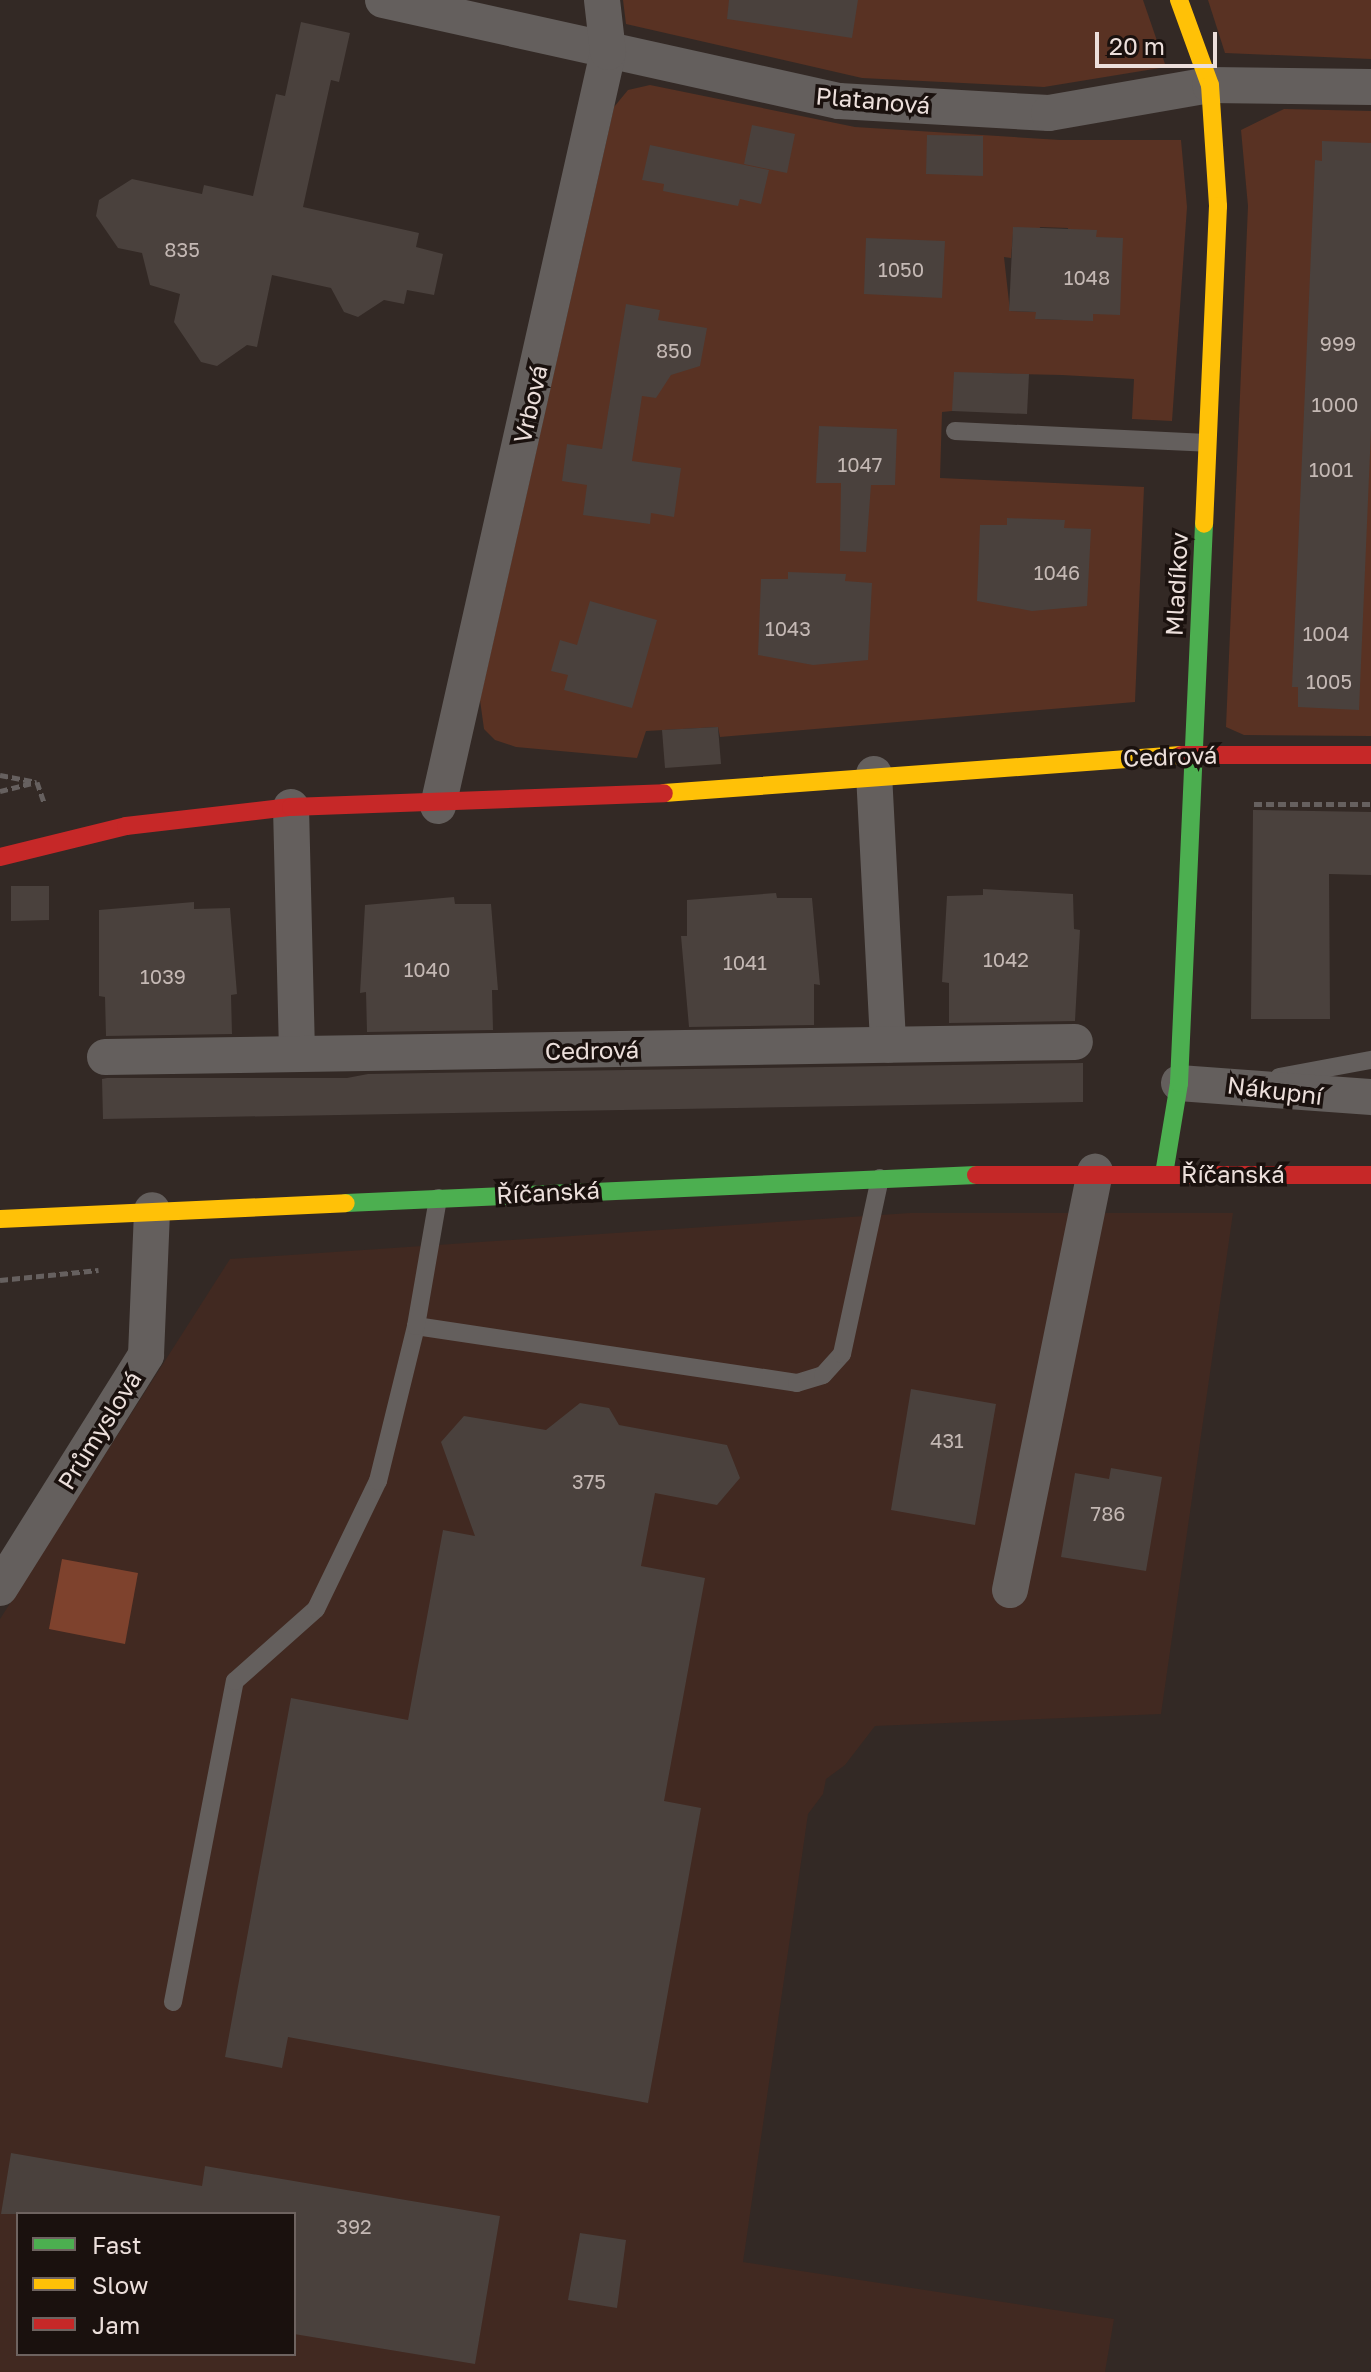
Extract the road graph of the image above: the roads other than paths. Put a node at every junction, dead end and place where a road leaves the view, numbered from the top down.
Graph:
1 (383, 0) edge
2 (602, 0) edge
3 (1179, 0) edge
4 (608, 52) junction
5 (1210, 85) junction
6 (1371, 87) edge
7 (955, 431) dead end
8 (1207, 443) junction
9 (1192, 754) junction
10 (1371, 755) edge
11 (874, 774) junction
12 (438, 806) junction
13 (291, 807) junction
14 (0, 857) edge
15 (1075, 1042) dead end
16 (888, 1045) junction
17 (297, 1054) junction
18 (105, 1057) dead end
19 (1371, 1060) edge
20 (1179, 1083) junction
21 (1237, 1084) junction
22 (1371, 1097) edge
23 (1095, 1172) junction
24 (1164, 1174) junction
25 (1371, 1175) edge
26 (880, 1177) junction
27 (438, 1198) junction
28 (152, 1210) junction
29 (0, 1219) edge
30 (416, 1326) junction
31 (0, 1588) edge
32 (1010, 1590) dead end
33 (173, 2002) dead end

1 - 4 street, Platanová
2 - 4 street, Vrbová
3 - 5 street, Mladíkov
4 - 5 street, Platanová
4 - 12 street, Vrbová
5 - 6 street, Platanová
5 - 8 street, Mladíkov
7 - 8 lane
8 - 9 street, Mladíkov
9 - 10 street, Cedrová
9 - 11 street, Cedrová
9 - 20 street, Mladíkov
11 - 12 street, Cedrová
11 - 16 street
12 - 13 street, Cedrová
13 - 14 street, Cedrová
13 - 17 street
15 - 16 street, Cedrová
16 - 17 street, Cedrová
17 - 18 street, Cedrová
19 - 21 lane
20 - 21 street, Nákupní
20 - 24 street, Mladíkov
21 - 22 street, Nákupní
23 - 24 street, Říčanská
23 - 26 street, Říčanská
23 - 32 street
24 - 25 street, Říčanská
26 - 27 street, Říčanská
26 - 30 lane
27 - 28 street, Říčanská
27 - 30 lane
28 - 29 street, Říčanská
28 - 31 street, Průmyslová
30 - 33 lane

